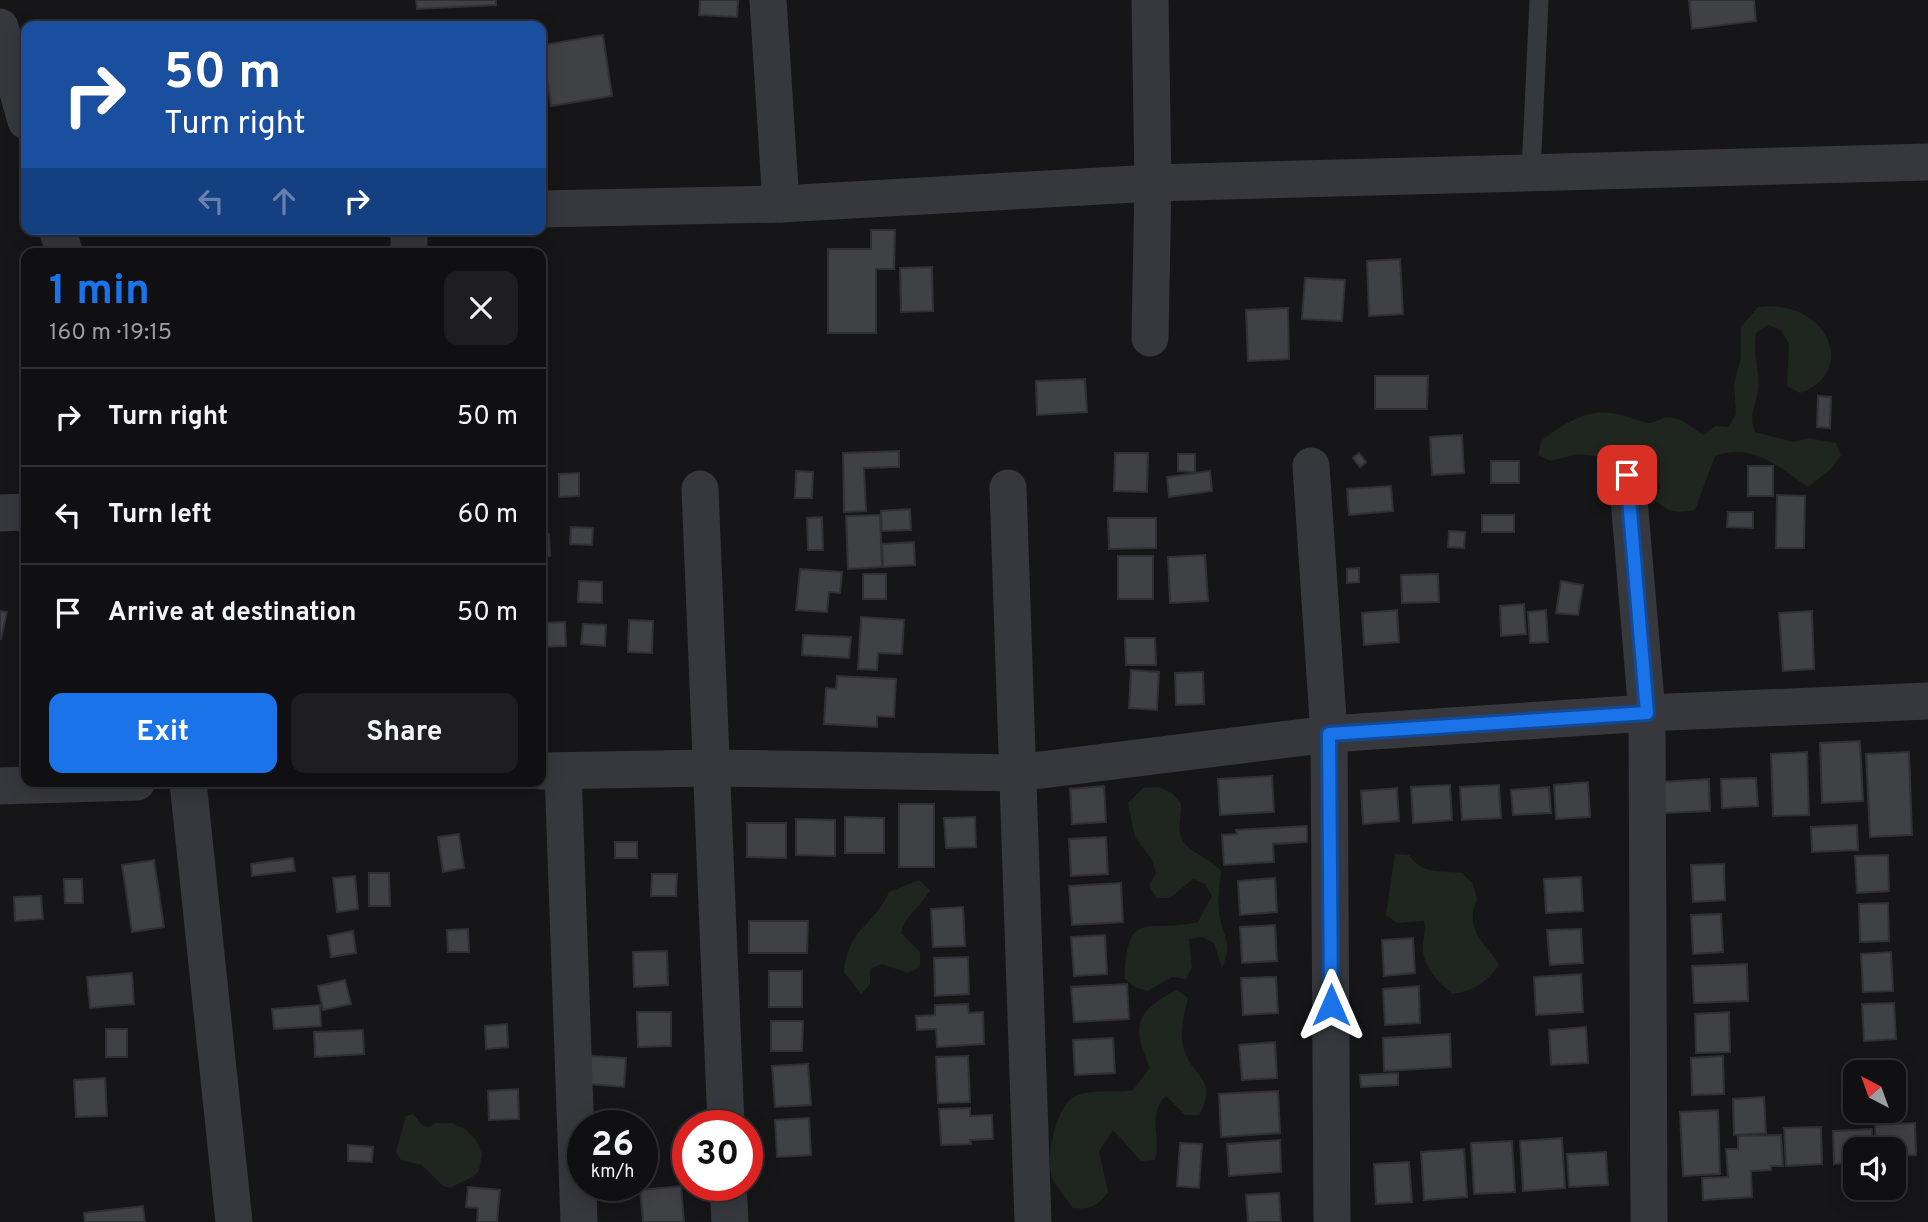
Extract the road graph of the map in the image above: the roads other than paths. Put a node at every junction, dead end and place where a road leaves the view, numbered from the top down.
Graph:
1 (768, 0) edge
2 (1150, 0) edge
3 (1539, 0) edge
4 (0, 27) edge
5 (21, 103) edge
6 (1928, 162) edge
7 (1531, 173) junction
8 (1153, 183) junction
9 (781, 204) junction
10 (546, 209) edge
11 (1150, 338) dead end
12 (1311, 466) dead end
13 (1627, 475) dead end
14 (1008, 488) dead end
15 (700, 489) dead end
16 (21, 512) edge
17 (0, 513) edge
18 (1928, 701) edge
19 (1647, 713) junction
20 (1329, 734) junction
21 (713, 768) junction
22 (552, 771) edge
23 (1018, 773) junction
24 (21, 785) edge
25 (0, 786) edge
26 (189, 787) edge
27 (725, 1110) edge
28 (729, 1201) edge
29 (234, 1222) edge
30 (579, 1222) edge
31 (730, 1222) edge
32 (1032, 1222) edge
33 (1332, 1222) edge
34 (1649, 1222) edge

1 - 9 street
2 - 8 street
3 - 7 lane
4 - 5 street
6 - 7 street
7 - 8 street
8 - 9 street
8 - 11 street
9 - 10 street
12 - 20 street
13 - 19 street
14 - 23 street
15 - 21 street
16 - 17 street
18 - 19 street
19 - 20 street
19 - 34 street
20 - 23 street
20 - 33 street
21 - 22 street
21 - 23 street
21 - 27 street
22 - 30 street
23 - 32 street
24 - 25 street
26 - 29 street
28 - 31 street

